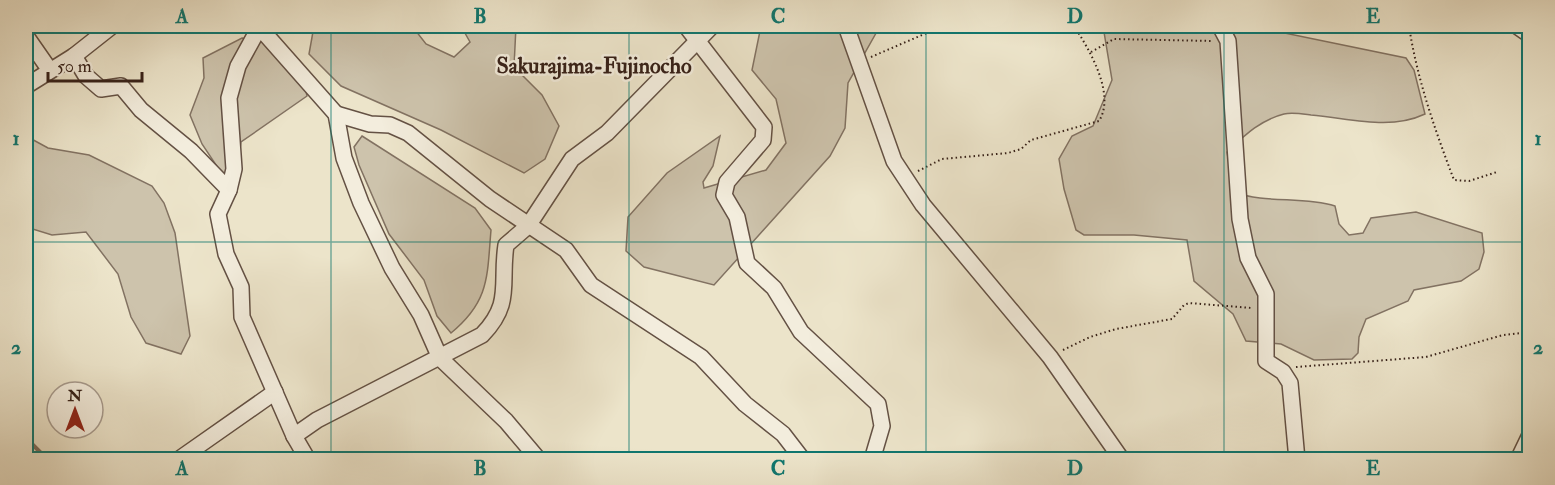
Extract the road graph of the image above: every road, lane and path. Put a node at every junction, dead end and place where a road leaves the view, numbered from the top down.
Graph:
1 (112, 26) edge
2 (686, 26) edge
3 (712, 26) edge
4 (846, 26) edge
5 (943, 26) edge
6 (1074, 26) edge
7 (1220, 26) edge
8 (1409, 26) edge
9 (1517, 26) edge
10 (260, 27) edge
11 (1530, 35) edge
12 (26, 36) edge
13 (697, 40) junction
14 (1228, 41) junction
15 (1091, 52) junction
16 (74, 56) junction
17 (859, 61) junction
18 (49, 69) junction
19 (26, 86) edge
20 (336, 114) junction
21 (1497, 172) dead end
22 (905, 177) junction
23 (229, 190) junction
24 (528, 226) junction
25 (1266, 310) junction
26 (1530, 332) edge
27 (1050, 357) junction
28 (440, 358) junction
29 (1282, 372) junction
30 (274, 392) junction
31 (1530, 435) edge
32 (294, 436) junction
33 (178, 459) edge
34 (308, 459) edge
35 (539, 459) edge
36 (803, 459) edge
37 (872, 459) edge
38 (1122, 459) edge
39 (1297, 459) edge
40 (1518, 459) edge

1 - 16 street
2 - 13 street
3 - 13 street
4 - 17 street
5 - 17 path
6 - 15 path
7 - 14 street
8 - 21 path
9 - 11 street
10 - 20 street
10 - 23 street
12 - 18 street
13 - 24 street
13 - 37 street
14 - 15 path
14 - 25 street
15 - 22 path
16 - 18 street
16 - 23 street
17 - 22 street
18 - 19 street
20 - 24 street
20 - 28 street
22 - 27 street
23 - 30 street
24 - 28 street
24 - 36 street
25 - 27 path
25 - 29 street
26 - 29 path
27 - 38 street
28 - 32 street
28 - 35 street
29 - 39 street
30 - 32 street
30 - 33 street
31 - 40 street
32 - 34 street

